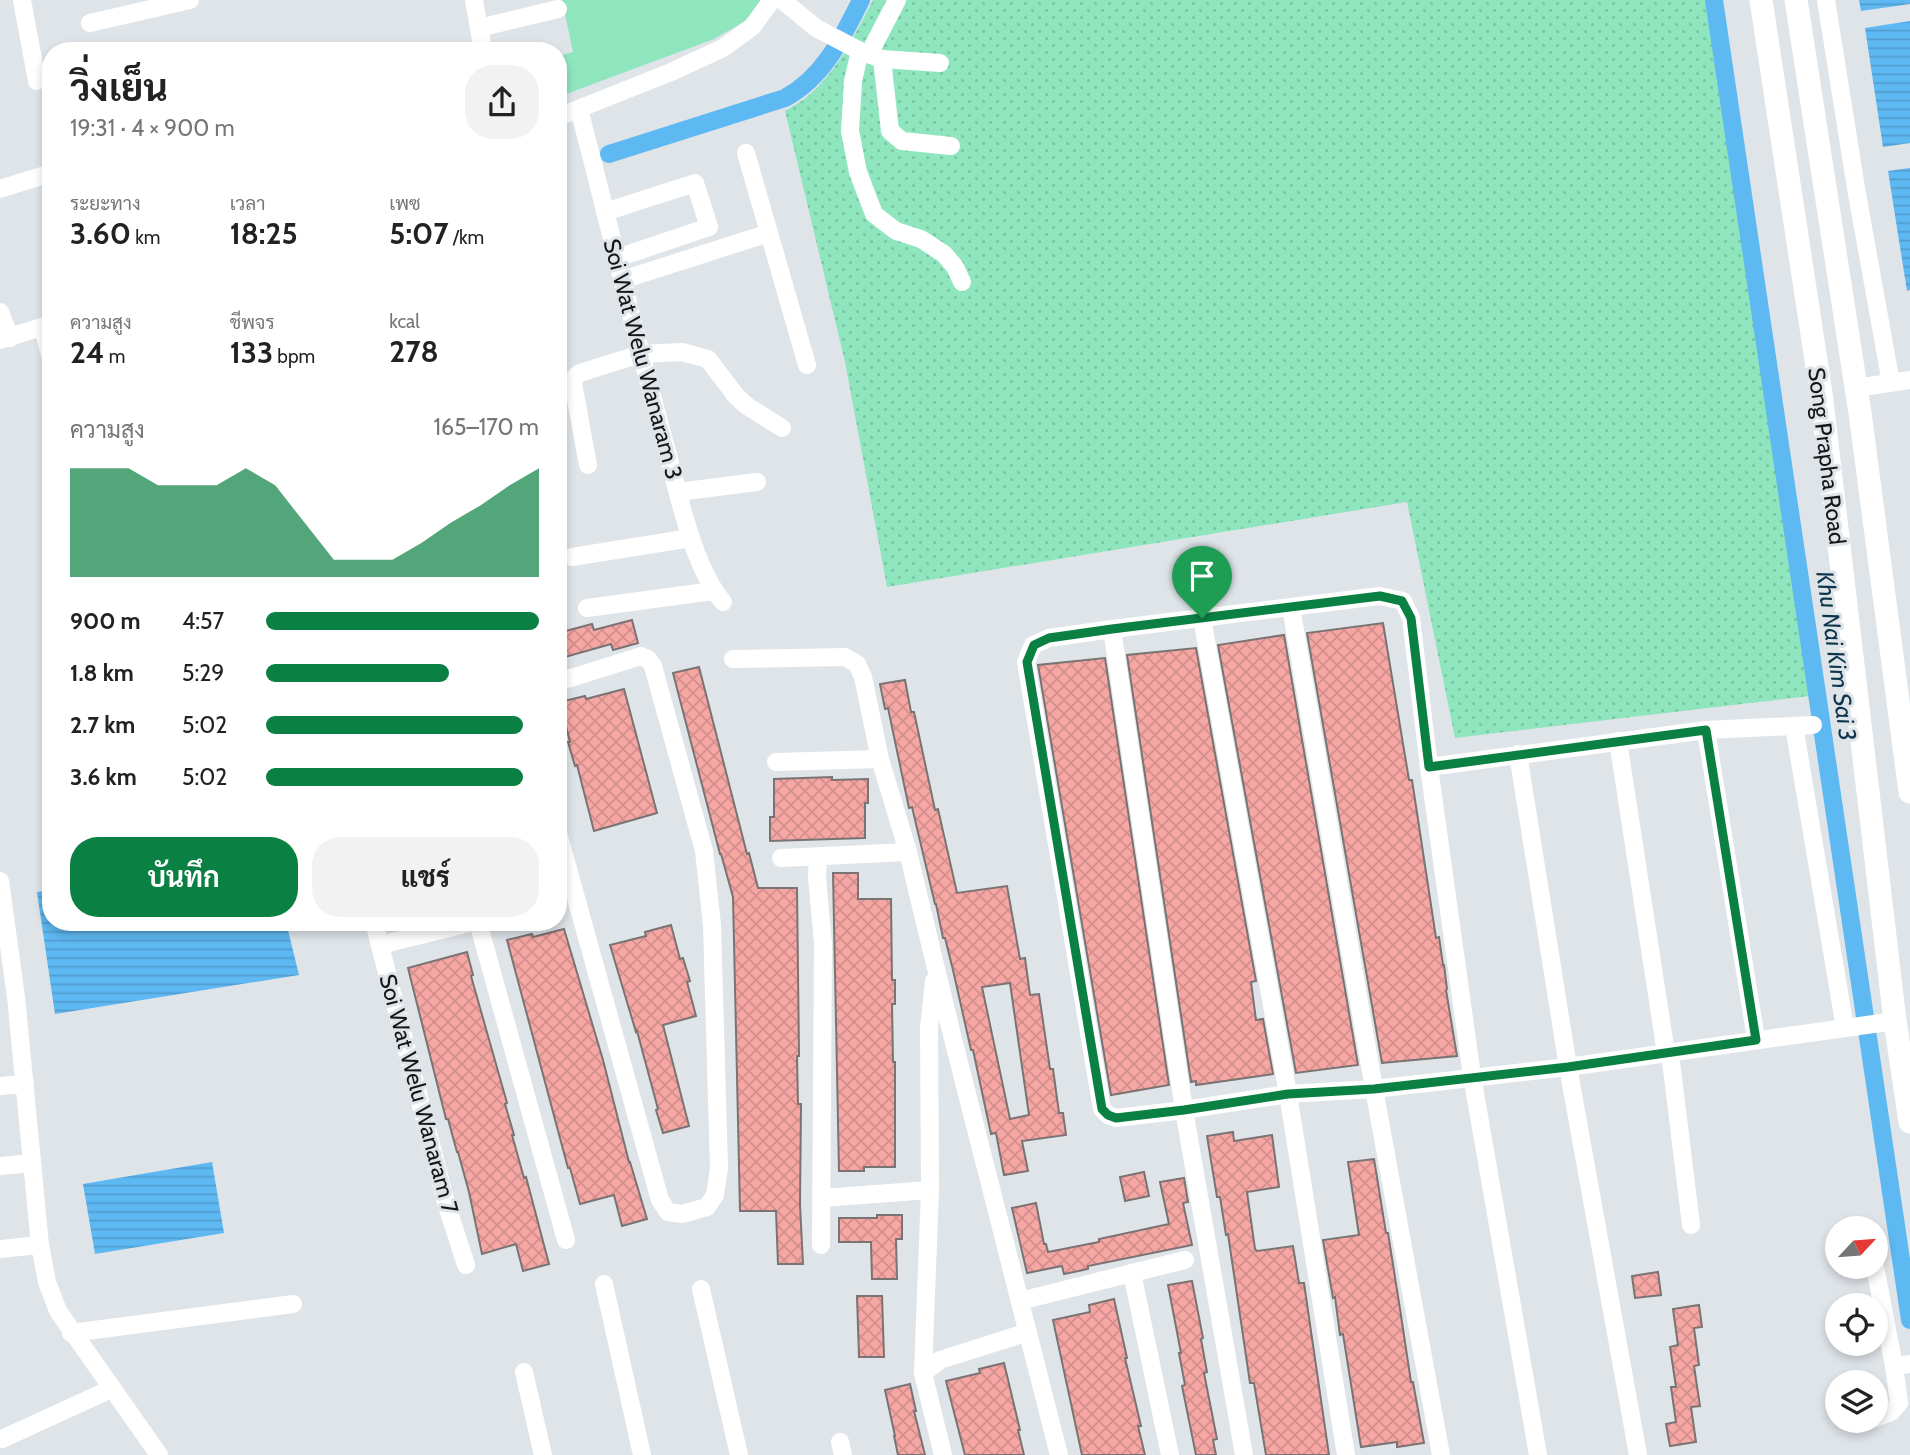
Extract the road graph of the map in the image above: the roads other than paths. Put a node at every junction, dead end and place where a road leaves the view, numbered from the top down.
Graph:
1 (22, 0) edge
2 (190, 0) edge
3 (474, 0) edge
4 (772, 0) edge
5 (782, 0) edge
6 (897, 0) edge
7 (1762, 0) edge
8 (1796, 0) edge
9 (1826, 0) edge
10 (558, 9) dead end
11 (90, 23) dead end
12 (479, 28) junction
13 (481, 42) edge
14 (866, 53) junction
15 (940, 63) dead end
16 (37, 81) dead end
17 (579, 109) junction
18 (567, 114) edge
19 (951, 146) dead end
20 (746, 153) dead end
21 (42, 176) edge
22 (0, 189) edge
23 (605, 212) junction
24 (769, 233) junction
25 (617, 258) junction
26 (622, 280) junction
27 (962, 282) dead end
28 (0, 312) edge
29 (42, 327) edge
30 (5, 339) edge
31 (640, 354) junction
32 (807, 365) dead end
33 (1910, 380) edge
34 (1891, 383) junction
35 (1856, 388) junction
36 (1821, 393) junction
37 (782, 428) dead end
38 (588, 465) dead end
39 (757, 482) dead end
40 (678, 492) junction
41 (691, 538) junction
42 (572, 557) dead end
43 (1291, 607) junction
44 (587, 608) dead end
45 (1202, 618) junction
46 (1112, 629) junction
47 (733, 659) dead end
48 (567, 679) edge
49 (1706, 730) junction
50 (1618, 741) junction
51 (1518, 754) junction
52 (880, 759) junction
53 (776, 762) dead end
54 (1429, 767) junction
55 (1910, 792) edge
56 (908, 852) junction
57 (818, 857) junction
58 (781, 858) dead end
59 (1, 893) edge
60 (567, 899) edge
61 (376, 931) edge
62 (437, 931) edge
63 (480, 931) edge
64 (380, 945) junction
65 (936, 968) junction
66 (8, 998) edge
67 (1887, 1022) junction
68 (1848, 1028) junction
69 (1756, 1040) junction
70 (1668, 1053) junction
71 (1568, 1067) junction
72 (1472, 1076) junction
73 (25, 1084) junction
74 (0, 1086) edge
75 (1374, 1089) junction
76 (1288, 1094) junction
77 (1184, 1110) junction
78 (1910, 1122) edge
79 (32, 1163) junction
80 (0, 1166) edge
81 (930, 1190) junction
82 (822, 1199) junction
83 (1691, 1225) dead end
84 (566, 1240) dead end
85 (40, 1245) junction
86 (821, 1245) dead end
87 (0, 1249) edge
88 (1185, 1260) dead end
89 (466, 1265) dead end
90 (1132, 1273) junction
91 (1879, 1279) edge
92 (604, 1284) dead end
93 (701, 1289) dead end
94 (1020, 1301) junction
95 (293, 1304) dead end
96 (1028, 1332) junction
97 (71, 1333) junction
98 (1904, 1365) edge
99 (524, 1372) dead end
100 (923, 1373) junction
101 (111, 1389) junction
102 (1888, 1413) edge
103 (2, 1440) edge
104 (159, 1455) edge
105 (543, 1455) edge
106 (642, 1455) edge
107 (739, 1455) edge
108 (943, 1455) edge
109 (1059, 1455) edge
110 (1170, 1455) edge
111 (1244, 1455) edge
112 (1346, 1455) edge
113 (1441, 1455) edge
114 (1538, 1455) edge
115 (1638, 1455) edge

1 - 16 street
2 - 11 street
3 - 12 street
4 - 17 street
5 - 14 street
6 - 14 street
7 - 36 main road, Song Prapha Road
8 - 35 main road, Song Prapha Road
9 - 34 street
10 - 12 street
12 - 13 street
14 - 15 street
14 - 19 street
14 - 27 street
17 - 18 street
17 - 23 street, Soi Wat Welu Wanaram 3
20 - 24 street
21 - 22 street
23 - 25 street, Soi Wat Welu Wanaram 3
23 - 25 street
24 - 26 street
24 - 32 street
25 - 26 street, Soi Wat Welu Wanaram 3
26 - 31 street, Soi Wat Welu Wanaram 3
28 - 30 street
29 - 30 street
31 - 37 street
31 - 38 street
31 - 40 street, Soi Wat Welu Wanaram 3
33 - 34 street
34 - 35 street
35 - 36 main road
35 - 55 main road, Song Prapha Road
36 - 67 main road, Song Prapha Road
39 - 40 street
40 - 41 street, Soi Wat Welu Wanaram 3
41 - 42 street
41 - 44 street, Soi Wat Welu Wanaram 3
43 - 45 street
43 - 54 street
43 - 75 street
45 - 46 street
45 - 76 street
46 - 77 street
46 - 77 street
47 - 52 street
48 - 60 street
49 - 50 street
49 - 68 street
49 - 69 street
50 - 51 street
50 - 70 street
51 - 54 street
51 - 71 street
52 - 53 street
52 - 56 street
54 - 72 street
56 - 57 street
56 - 65 street
57 - 58 street
57 - 82 street
59 - 66 street
61 - 64 street, Soi Wat Welu Wanaram 7
62 - 64 street
63 - 84 street
64 - 89 street, Soi Wat Welu Wanaram 7
65 - 81 street
65 - 94 street
66 - 73 street
67 - 68 street
67 - 78 main road, Song Prapha Road
68 - 69 street
69 - 70 street
70 - 71 street
70 - 83 street
71 - 72 street
71 - 115 street
72 - 75 street
72 - 114 street
73 - 74 street
73 - 79 street
75 - 76 street
75 - 113 street
76 - 77 street
76 - 112 street
77 - 111 street
79 - 80 street
79 - 85 street
81 - 82 street
81 - 100 street
82 - 86 street
85 - 87 street
85 - 97 street
88 - 90 street
90 - 94 street
90 - 110 street
91 - 98 street
92 - 106 street
93 - 107 street
94 - 96 street
95 - 97 street
96 - 100 street
96 - 109 street
97 - 101 street
98 - 102 street
99 - 105 street
100 - 108 street
101 - 103 street
101 - 104 street

